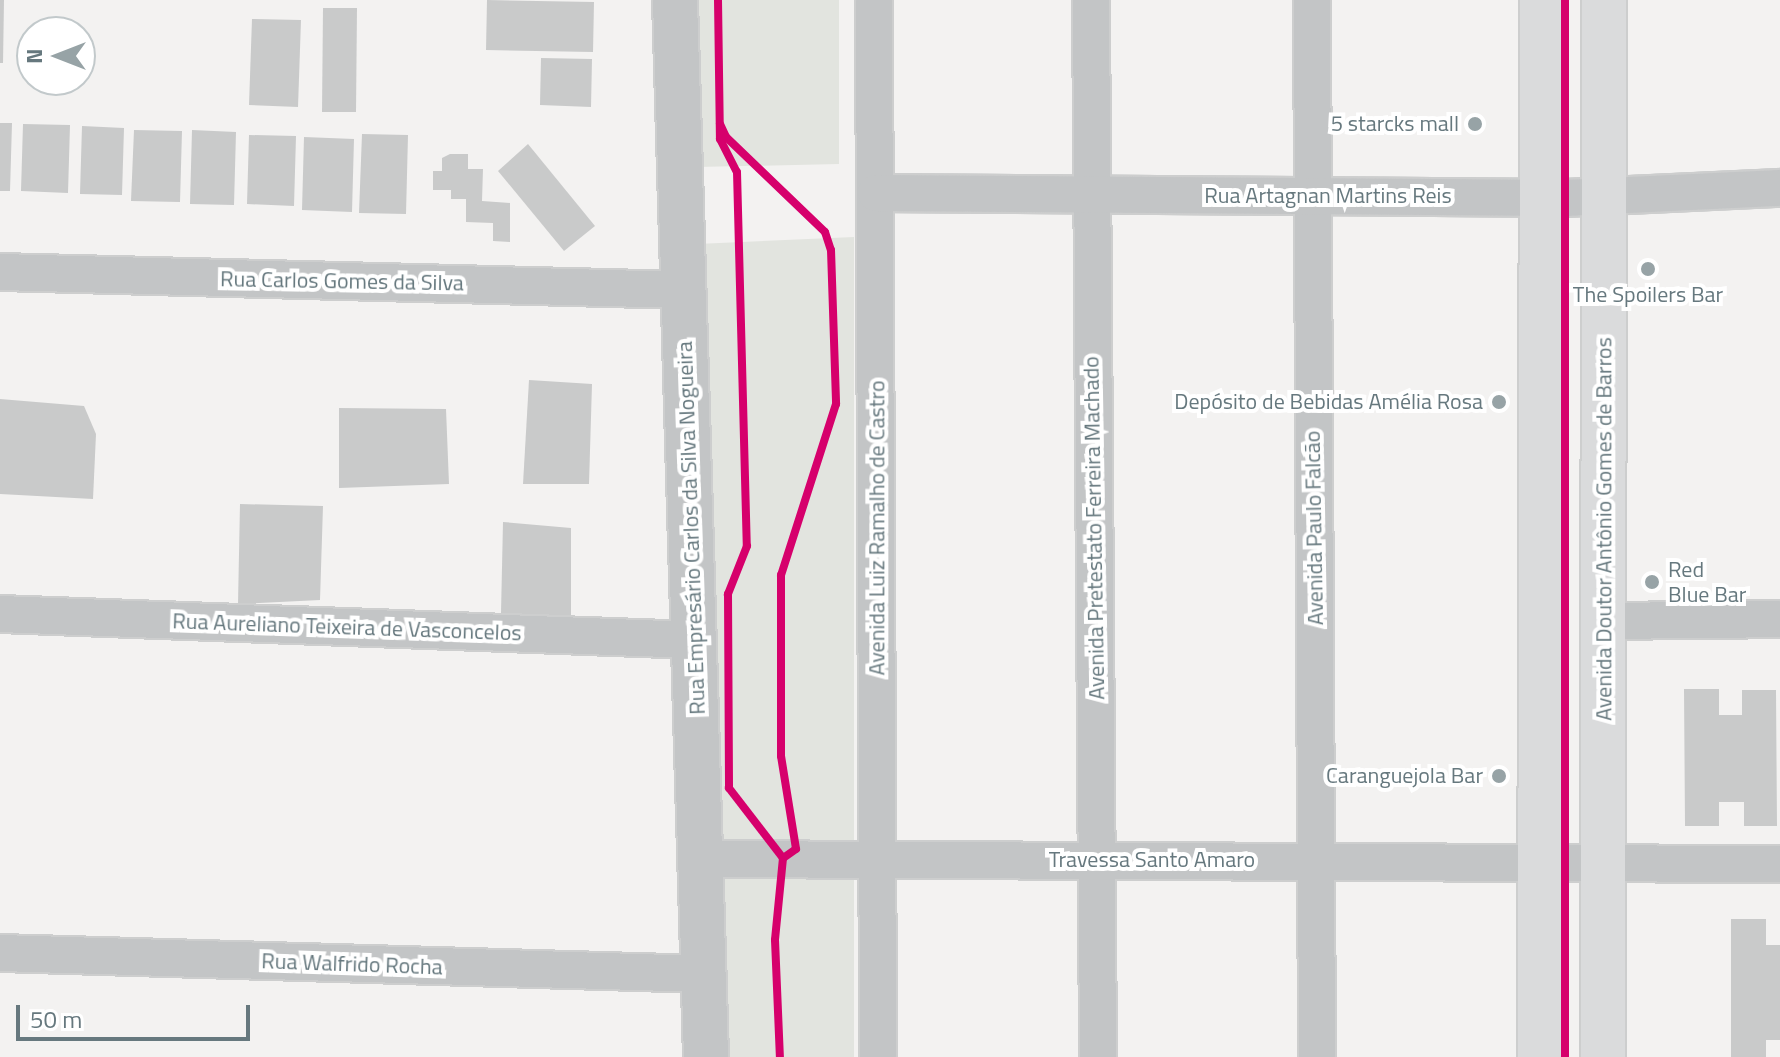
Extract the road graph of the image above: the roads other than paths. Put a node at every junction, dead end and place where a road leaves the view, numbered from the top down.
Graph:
1 (675, 0) edge
2 (874, 0) edge
3 (1091, 0) edge
4 (1312, 0) edge
5 (1542, 0) edge
6 (1604, 0) edge
7 (1780, 188) edge
8 (876, 193) junction
9 (1089, 195) junction
10 (1310, 196) junction
11 (1604, 197) junction
12 (1542, 198) junction
13 (0, 272) edge
14 (684, 290) junction
15 (0, 614) edge
16 (1780, 619) edge
17 (1603, 621) junction
18 (694, 640) junction
19 (878, 857) junction
20 (700, 859) junction
21 (1099, 861) junction
22 (1318, 861) junction
23 (1780, 864) edge
24 (1540, 865) junction
25 (1604, 867) junction
26 (0, 953) edge
27 (703, 974) junction
28 (706, 1057) edge
29 (878, 1057) edge
30 (1098, 1057) edge
31 (1317, 1057) edge
32 (1540, 1057) edge
33 (1603, 1057) edge

1 - 14 street, Rua Empresário Carlos da Silva Nogueira
2 - 8 street, Avenida Luiz Ramalho de Castro
3 - 9 street, Avenida Pretestato Ferreira Machado
4 - 10 street, Avenida Paulo Falcão
5 - 12 main road
6 - 11 main road, Avenida Doutor Antônio Gomes de Barros
7 - 11 street, Rua Artagnan Martins Reis
8 - 9 street, Rua Artagnan Martins Reis
8 - 19 street, Avenida Luiz Ramalho de Castro
9 - 10 street, Rua Artagnan Martins Reis
9 - 21 street, Avenida Pretestato Ferreira Machado
10 - 12 street, Rua Artagnan Martins Reis
10 - 22 street, Avenida Paulo Falcão
11 - 12 street, Rua Artagnan Martins Reis
11 - 17 main road, Avenida Doutor Antônio Gomes de Barros
12 - 24 main road
13 - 14 street, Rua Carlos Gomes da Silva
14 - 18 street, Rua Empresário Carlos da Silva Nogueira
15 - 18 street, Rua Aureliano Teixeira de Vasconcelos
16 - 17 street
17 - 25 main road, Avenida Doutor Antônio Gomes de Barros
18 - 20 street, Rua Empresário Carlos da Silva Nogueira
19 - 20 street, Travessa Santo Amaro
19 - 21 street, Travessa Santo Amaro
19 - 29 street, Avenida Luiz Ramalho de Castro
20 - 27 street, Rua Empresário Carlos da Silva Nogueira
21 - 22 street, Travessa Santo Amaro
21 - 30 street, Avenida Pretestato Ferreira Machado
22 - 24 street, Travessa Santo Amaro
22 - 31 street, Avenida Paulo Falcão
23 - 25 street, Travessa Santo Amaro
24 - 25 street, Travessa Santo Amaro
24 - 32 main road
25 - 33 main road, Avenida Doutor Antônio Gomes de Barros
26 - 27 street, Rua Walfrido Rocha
27 - 28 street, Rua Empresário Carlos da Silva Nogueira

